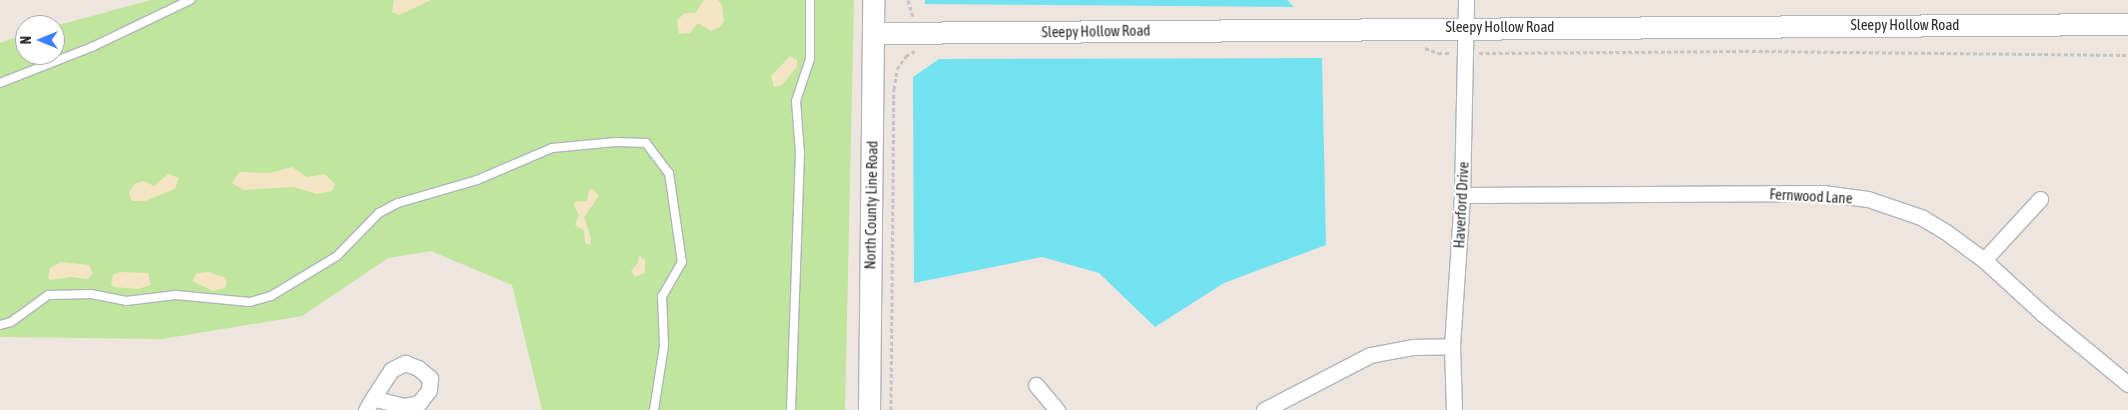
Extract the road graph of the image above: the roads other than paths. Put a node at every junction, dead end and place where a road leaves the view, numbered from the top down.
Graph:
1 (190, 0) edge
2 (810, 0) edge
3 (873, 0) edge
4 (1466, 0) edge
5 (2128, 24) edge
6 (1466, 27) junction
7 (873, 34) junction
8 (0, 83) edge
9 (1462, 195) junction
10 (2040, 200) dead end
11 (1984, 260) junction
12 (0, 324) edge
13 (1452, 346) junction
14 (2128, 384) edge
15 (1036, 385) dead end
16 (654, 410) edge
17 (790, 410) edge
18 (869, 410) edge
19 (1058, 410) edge
20 (1264, 410) edge
21 (1454, 410) edge

1 - 8 lane
2 - 17 lane
3 - 7 street, North County Line Road
4 - 6 street, Haverford Drive
5 - 6 street, Sleepy Hollow Road
6 - 7 street, Sleepy Hollow Road
6 - 9 street, Haverford Drive
7 - 18 street, North County Line Road
9 - 11 street, Fernwood Lane
9 - 13 street, Haverford Drive
10 - 11 street
11 - 14 street, Fernwood Lane
12 - 16 lane
13 - 20 street
13 - 21 street, Haverford Drive
15 - 19 street

